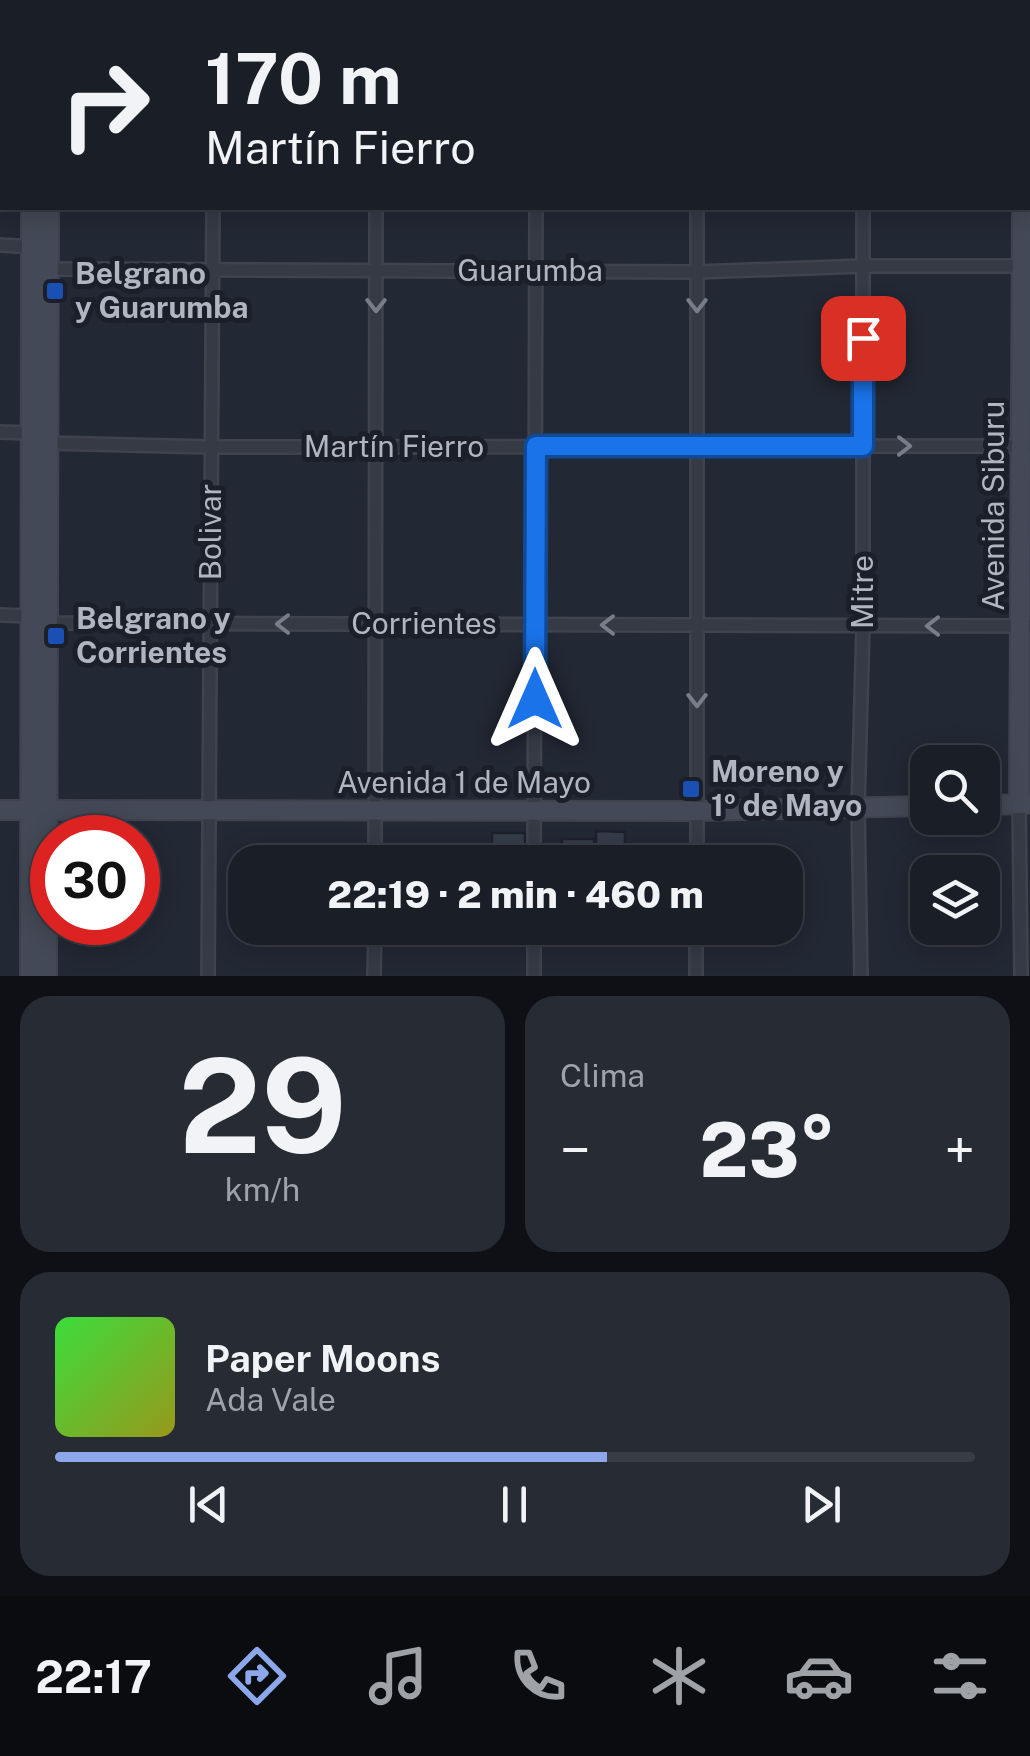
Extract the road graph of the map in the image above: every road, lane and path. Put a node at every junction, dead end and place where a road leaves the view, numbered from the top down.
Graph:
1 (31, 210) edge
2 (48, 210) edge
3 (213, 210) edge
4 (376, 210) edge
5 (536, 210) edge
6 (697, 210) edge
7 (863, 210) edge
8 (1022, 210) edge
9 (0, 245) edge
10 (40, 246) junction
11 (863, 266) junction
12 (1026, 266) edge
13 (40, 270) junction
14 (213, 270) junction
15 (376, 271) junction
16 (536, 271) junction
17 (697, 272) junction
18 (0, 432) edge
19 (30, 432) junction
20 (48, 443) junction
21 (536, 446) junction
22 (697, 446) junction
23 (863, 446) junction
24 (1026, 446) edge
25 (212, 447) junction
26 (376, 447) junction
27 (0, 615) edge
28 (30, 616) junction
29 (49, 623) junction
30 (210, 623) junction
31 (375, 624) junction
32 (535, 624) junction
33 (697, 625) junction
34 (863, 626) junction
35 (1025, 626) edge
36 (1025, 804) edge
37 (1000, 805) edge
38 (910, 807) edge
39 (858, 808) junction
40 (0, 810) edge
41 (39, 810) junction
42 (209, 810) junction
43 (375, 810) junction
44 (534, 811) junction
45 (697, 811) junction
46 (375, 845) edge
47 (534, 845) edge
48 (697, 845) edge
49 (374, 945) edge
50 (534, 945) edge
51 (696, 945) edge
52 (30, 976) edge
53 (47, 976) edge
54 (208, 976) edge
55 (374, 976) edge
56 (534, 976) edge
57 (696, 976) edge
58 (861, 976) edge
59 (1021, 976) edge

1 - 10 main road
2 - 10 main road
3 - 14 street, Bolivar
4 - 15 street
5 - 16 street
6 - 17 street
7 - 11 street, Mitre
8 - 12 main road, Avenida Siburu
9 - 10 street
10 - 13 main road
11 - 12 street, Guarumba
11 - 17 street, Guarumba
11 - 23 street, Mitre
12 - 24 main road, Avenida Siburu
13 - 14 street, Guarumba
13 - 19 main road
13 - 20 main road
14 - 15 street, Guarumba
14 - 25 street, Bolivar
15 - 16 street, Guarumba
15 -> 26 street
16 - 17 street, Guarumba
16 - 21 street
17 -> 22 street
18 - 19 street
19 - 20 street
19 - 28 main road
20 - 25 street, Martín Fierro
20 - 29 main road
21 - 22 street, Martín Fierro
21 - 26 street, Martín Fierro
21 - 32 street
22 - 23 street, Martín Fierro
22 - 33 street
23 -> 24 street, Martín Fierro
23 - 34 street, Mitre
24 - 35 main road, Avenida Siburu
25 - 26 street, Martín Fierro
25 - 30 street, Bolivar
26 - 31 street
27 - 28 street, Corrientes
28 - 29 street, Corrientes
28 - 41 main road
29 - 30 street, Corrientes
29 - 41 main road
31 -> 30 street, Corrientes
30 - 42 street, Bolivar
31 - 32 street, Corrientes
31 - 43 street
33 -> 32 street, Corrientes
32 - 44 street
33 - 34 street, Corrientes
33 -> 45 street
35 -> 34 street, Corrientes
34 - 39 street, Mitre
35 - 36 main road, Avenida Siburu
36 - 37 main road
36 - 59 street
38 - 39 main road, Avenida 1 de Mayo
39 - 45 main road, Avenida 1 de Mayo
39 - 58 street, Mitre
40 - 41 main road, Avenida 1 de Mayo
41 - 42 main road, Avenida 1 de Mayo
41 - 52 main road
41 - 53 main road
42 - 43 main road, Avenida 1 de Mayo
42 - 54 street, Bolivar
43 - 44 main road, Avenida 1 de Mayo
43 - 46 street
44 - 45 main road, Avenida 1 de Mayo
44 - 47 street
45 - 48 street
49 - 55 street
50 - 56 street
51 - 57 street

